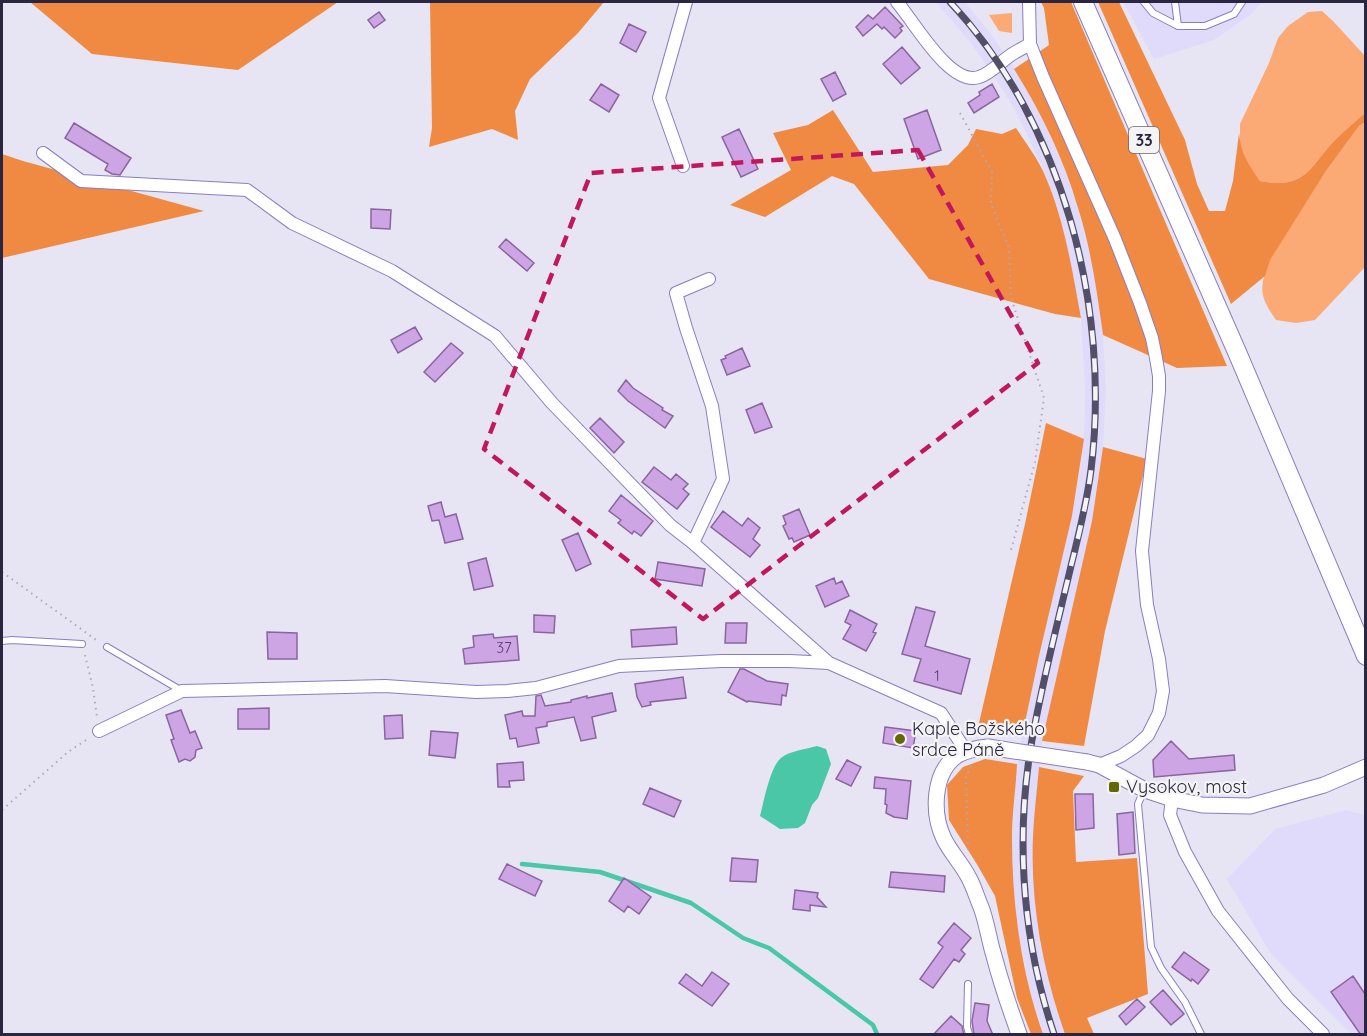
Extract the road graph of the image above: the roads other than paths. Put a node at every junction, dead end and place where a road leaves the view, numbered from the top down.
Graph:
1 (686, 2) edge
2 (897, 2) edge
3 (1029, 2) edge
4 (1083, 2) edge
5 (1146, 2) edge
6 (1175, 2) edge
7 (1242, 2) edge
8 (1178, 26) junction
9 (1030, 44) junction
10 (43, 153) dead end
11 (683, 166) dead end
12 (709, 279) dead end
13 (693, 543) junction
14 (2, 641) edge
15 (82, 644) road end
16 (107, 647) road end
17 (1365, 656) edge
18 (830, 663) junction
19 (182, 691) junction
20 (99, 731) road end
21 (978, 749) junction
22 (1093, 763) junction
23 (1365, 767) edge
24 (1145, 790) junction
25 (1172, 799) junction
26 (968, 984) dead end
27 (969, 1035) edge
28 (1019, 1035) edge
29 (1202, 1035) edge
30 (1323, 1035) edge

1 - 11 street
2 - 9 street
3 - 9 street
4 - 17 main road, 33
5 - 8 lane
6 - 8 lane
7 - 8 lane
9 - 22 street
10 - 13 street
12 - 13 street
13 - 18 street
14 - 15 lane
16 - 19 lane
18 - 19 street
18 - 21 street
19 - 20 street
21 - 22 street, bridge
21 - 28 street
22 - 24 street
23 - 25 street
24 - 25 street
24 - 29 lane
25 - 30 street
26 - 27 lane

